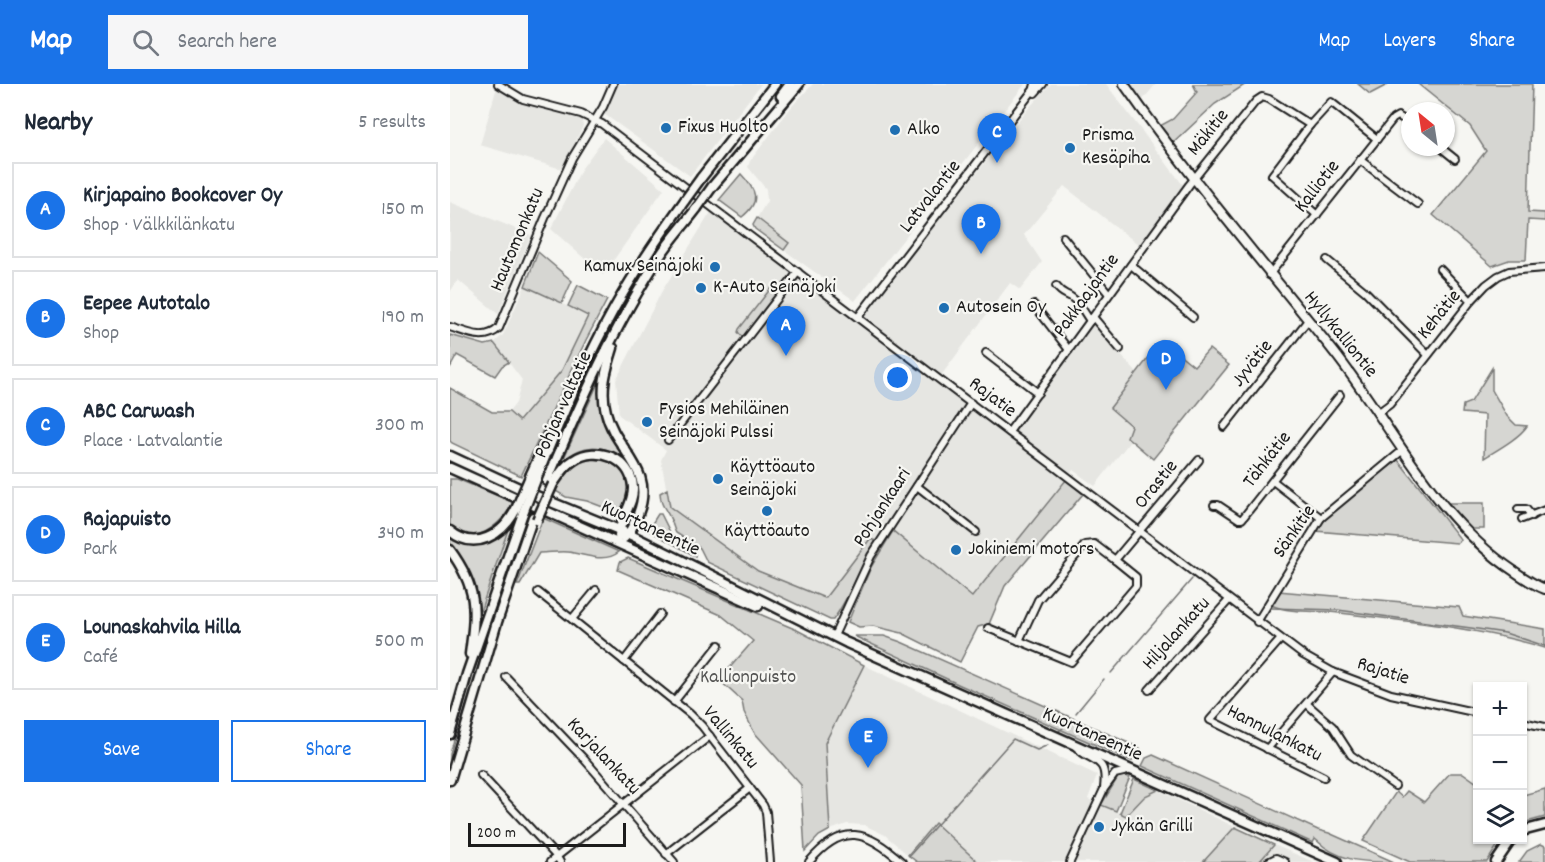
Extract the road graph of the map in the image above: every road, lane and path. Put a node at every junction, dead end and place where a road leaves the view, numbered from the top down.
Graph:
1 (498, 84) edge
2 (613, 84) edge
3 (775, 84) edge
4 (790, 84) edge
5 (799, 84) edge
6 (1043, 84) edge
7 (1124, 84) edge
8 (1036, 85) edge
9 (1030, 96) junction
10 (1401, 118) edge
11 (595, 120) junction
12 (1310, 125) junction
13 (1377, 139) junction
14 (1451, 156) edge
15 (1455, 159) dead end
16 (1360, 160) junction
17 (1193, 180) junction
18 (712, 187) junction
19 (1418, 204) dead end
20 (1317, 215) junction
21 (1063, 237) dead end
22 (1327, 260) dead end
23 (1131, 265) junction
24 (1545, 268) edge
25 (1440, 269) dead end
26 (798, 272) junction
27 (1269, 275) junction
28 (1056, 286) dead end
29 (1109, 294) junction
30 (1471, 301) junction
31 (1034, 305) dead end
32 (858, 317) junction
33 (1193, 317) dead end
34 (1091, 319) junction
35 (1308, 320) junction
36 (621, 322) junction
37 (450, 327) edge
38 (1069, 350) junction
39 (1120, 350) dead end
40 (986, 353) dead end
41 (1428, 355) junction
42 (1038, 393) junction
43 (1340, 395) dead end
44 (971, 403) junction
45 (1378, 413) junction
46 (1224, 427) dead end
47 (1009, 432) junction
48 (668, 440) dead end
49 (1403, 450) junction
50 (450, 456) edge
51 (1199, 460) dead end
52 (450, 468) edge
53 (1273, 481) junction
54 (550, 483) junction
55 (917, 486) junction
56 (1214, 505) dead end
57 (1518, 509) dead end
58 (1545, 510) edge
59 (519, 511) junction
60 (1532, 516) junction
61 (1321, 518) junction
62 (1522, 519) dead end
63 (619, 530) junction
64 (450, 531) edge
65 (976, 532) dead end
66 (1140, 532) junction
67 (629, 534) junction
68 (619, 542) junction
69 (450, 550) edge
70 (1115, 560) junction
71 (1545, 589) edge
72 (596, 590) dead end
73 (538, 592) dead end
74 (1229, 600) junction
75 (660, 614) dead end
76 (572, 619) junction
77 (1257, 622) junction
78 (988, 628) dead end
79 (834, 636) junction
80 (1280, 640) junction
81 (1019, 641) junction
82 (719, 645) dead end
83 (624, 661) junction
84 (1333, 672) junction
85 (467, 674) junction
86 (506, 677) dead end
87 (1149, 690) dead end
88 (674, 702) junction
89 (1307, 704) junction
90 (1473, 712) edge
91 (1527, 723) edge
92 (1545, 727) edge
93 (450, 734) edge
94 (710, 736) junction
95 (1074, 745) junction
96 (1267, 749) junction
97 (1133, 771) junction
98 (481, 775) dead end
99 (1324, 777) dead end
100 (450, 780) edge
101 (1395, 786) dead end
102 (750, 788) junction
103 (1104, 789) junction
104 (624, 804) junction
105 (1545, 825) edge
106 (1527, 830) edge
107 (1508, 844) edge
108 (666, 854) junction
109 (558, 859) edge
110 (550, 862) edge
111 (674, 862) edge
112 (770, 862) edge
113 (809, 862) edge
114 (902, 862) edge
115 (1071, 862) edge
116 (1268, 862) edge
117 (1285, 862) edge
118 (1337, 862) edge
119 (1496, 862) edge

1 - 11 street, Rajatie
2 - 11 street, Hautomonkatu
3 - 59 highway, Pohjan valtatie, bridge
4 - 18 highway, Pohjan valtatie
5 - 18 highway
6 - 9 street, Latvalantie
7 - 17 main road, Hyllykalliontie
8 - 9 street, Latvalantie
9 - 32 street, Latvalantie
10 - 13 street, Kalliotie
11 - 26 street, Rajatie
11 - 37 street, Hautomonkatu
12 - 13 street
12 - 17 street, Mäkitie
12 - 20 street
13 - 16 street, Kalliotie
14 - 15 street
16 - 19 street
16 - 20 street, Kalliotie
17 - 23 street, Pakkaajantie
17 - 27 main road, Hyllykalliontie
18 - 36 highway, Pohjan valtatie, bridge
20 - 27 street, Kalliotie
21 - 29 street
22 - 41 street
23 - 29 street, Pakkaajantie
23 - 33 street
24 - 30 street, Kehätie
25 - 30 street
26 - 32 street, Rajatie
26 - 48 street
27 - 35 main road, Hyllykalliontie
28 - 34 street
29 - 34 street, Pakkaajantie
30 - 41 street, Kehätie
31 - 38 street
32 - 44 street, Rajatie
34 - 38 street, Pakkaajantie
34 - 39 street
35 - 45 main road, Hyllykalliontie
35 - 46 street, Jyvätie
36 - 54 highway, Pohjan valtatie
36 - 67 highway
38 - 42 street, Pakkaajantie
40 - 42 street
41 - 45 street, Kehätie
42 - 47 street, Pakkaajantie
43 - 53 street, Tähkätie
44 - 47 street, Rajatie
44 - 55 street, Pohjankaari
45 - 49 main road, Hyllykalliontie
47 - 66 street, Rajatie
49 - 61 street, Sänkitie
49 - 71 main road, Hyllykalliontie
50 - 63 highway, Kuortaneentie
51 - 66 street, Orastie
52 - 68 highway, Kuortaneentie
53 - 56 street, Tähkätie
53 - 61 street
54 - 63 highway
54 - 100 highway, Pohjan valtatie
55 - 65 street
55 - 79 street, Pohjankaari
57 - 60 street
58 - 60 street
59 - 64 highway
59 - 85 highway, Pohjan valtatie
60 - 62 street
61 - 77 street, Sänkitie
63 - 67 highway, Kuortaneentie
63 - 68 highway
66 - 70 street, Orastie
66 - 74 street, Rajatie
67 - 68 highway
67 - 79 highway, Kuortaneentie
68 - 79 highway, Kuortaneentie
69 - 85 highway
70 - 81 street
70 - 81 street
72 - 76 street
73 - 76 street, Vallinkatu
74 - 77 street, Rajatie
74 - 87 street, Hiljalankatu
75 - 83 street
76 - 83 street, Vallinkatu
77 - 80 street, Rajatie
78 - 81 street
79 - 95 highway, Kuortaneentie
80 - 84 street, Rajatie
80 - 96 street, Hannulankatu
82 - 88 street
83 - 88 street, Vallinkatu
84 - 89 street
84 - 90 street, Rajatie
85 - 93 highway, Pohjan valtatie
86 - 104 street, Karjalankatu
88 - 94 street, Vallinkatu
89 - 96 street
89 - 101 street
91 - 92 street
94 - 102 street, Vallinkatu
94 - 104 street
95 - 97 highway, Kuortaneentie
95 - 103 street
96 - 99 street, Hannulankatu
97 - 103 street
97 - 118 highway, Kuortaneentie
98 - 109 street
102 - 108 street
102 - 112 street, Vallinkatu
103 - 115 street
104 - 108 street, Karjalankatu
104 - 109 street
105 - 106 highway
107 - 119 highway
108 - 111 street, Karjalankatu
109 - 110 street
113 - 114 street
116 - 117 street

